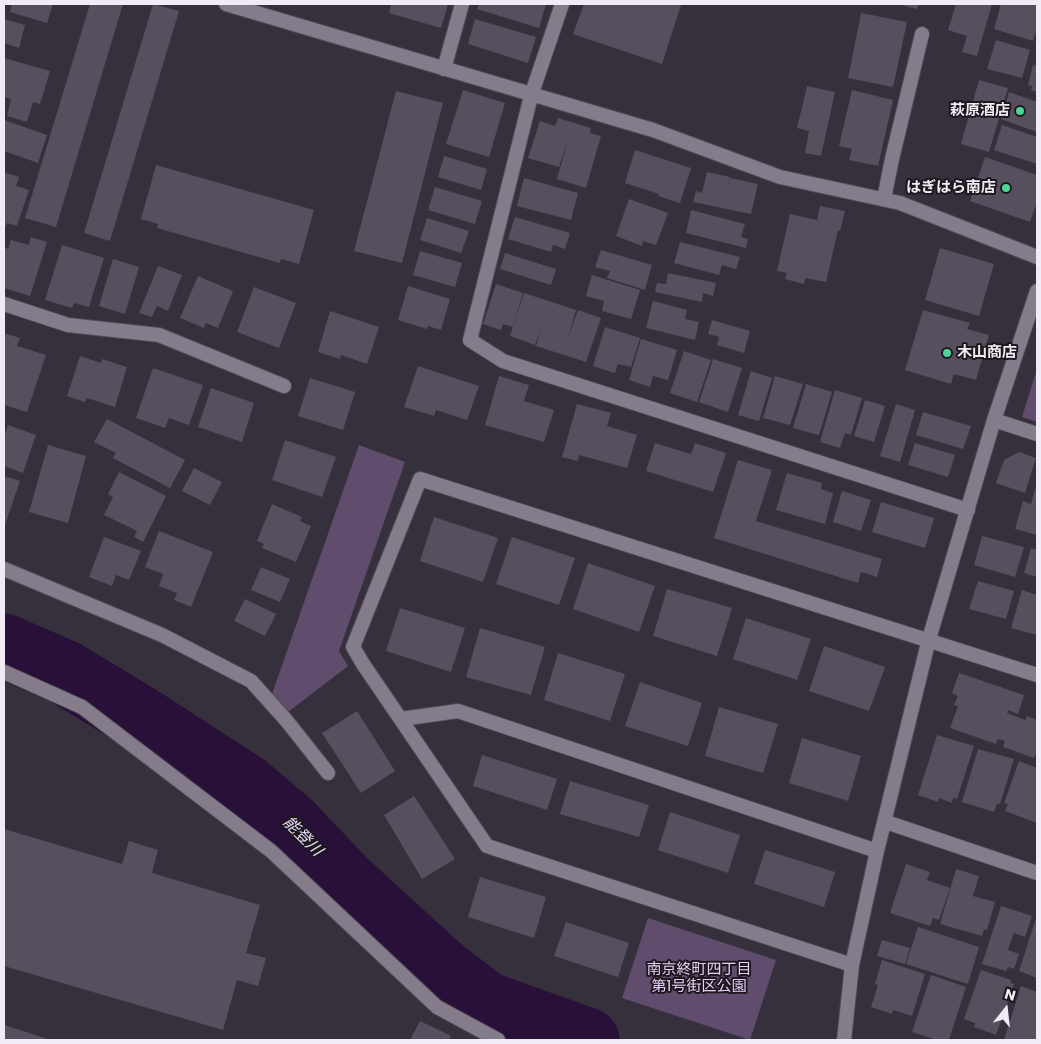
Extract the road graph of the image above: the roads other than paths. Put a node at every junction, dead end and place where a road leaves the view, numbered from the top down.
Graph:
1 (226, 4) edge
2 (462, 4) edge
3 (562, 4) edge
4 (922, 34) dead end
5 (444, 69) junction
6 (531, 96) junction
7 (884, 199) junction
8 (1037, 256) edge
9 (1037, 291) edge
10 (4, 304) edge
11 (1033, 315) edge
12 (284, 386) dead end
13 (994, 420) junction
14 (1037, 434) edge
15 (968, 510) junction
16 (4, 569) edge
17 (929, 639) junction
18 (4, 672) edge
19 (1037, 675) edge
20 (401, 719) junction
21 (328, 773) dead end
22 (886, 822) junction
23 (877, 851) junction
24 (1037, 873) edge
25 (852, 965) junction
26 (498, 1040) edge
27 (844, 1040) edge

1 - 5 street
2 - 5 street
3 - 6 street
4 - 7 street
5 - 6 street
6 - 7 street
6 - 15 street
7 - 8 street
9 - 11 street
10 - 12 street
11 - 13 street
13 - 14 street
13 - 15 street
15 - 17 street
16 - 21 street
17 - 19 street
17 - 20 street
17 - 22 street
18 - 26 street
20 - 23 street
20 - 25 street
22 - 23 street
22 - 24 street
23 - 25 street
25 - 27 street

